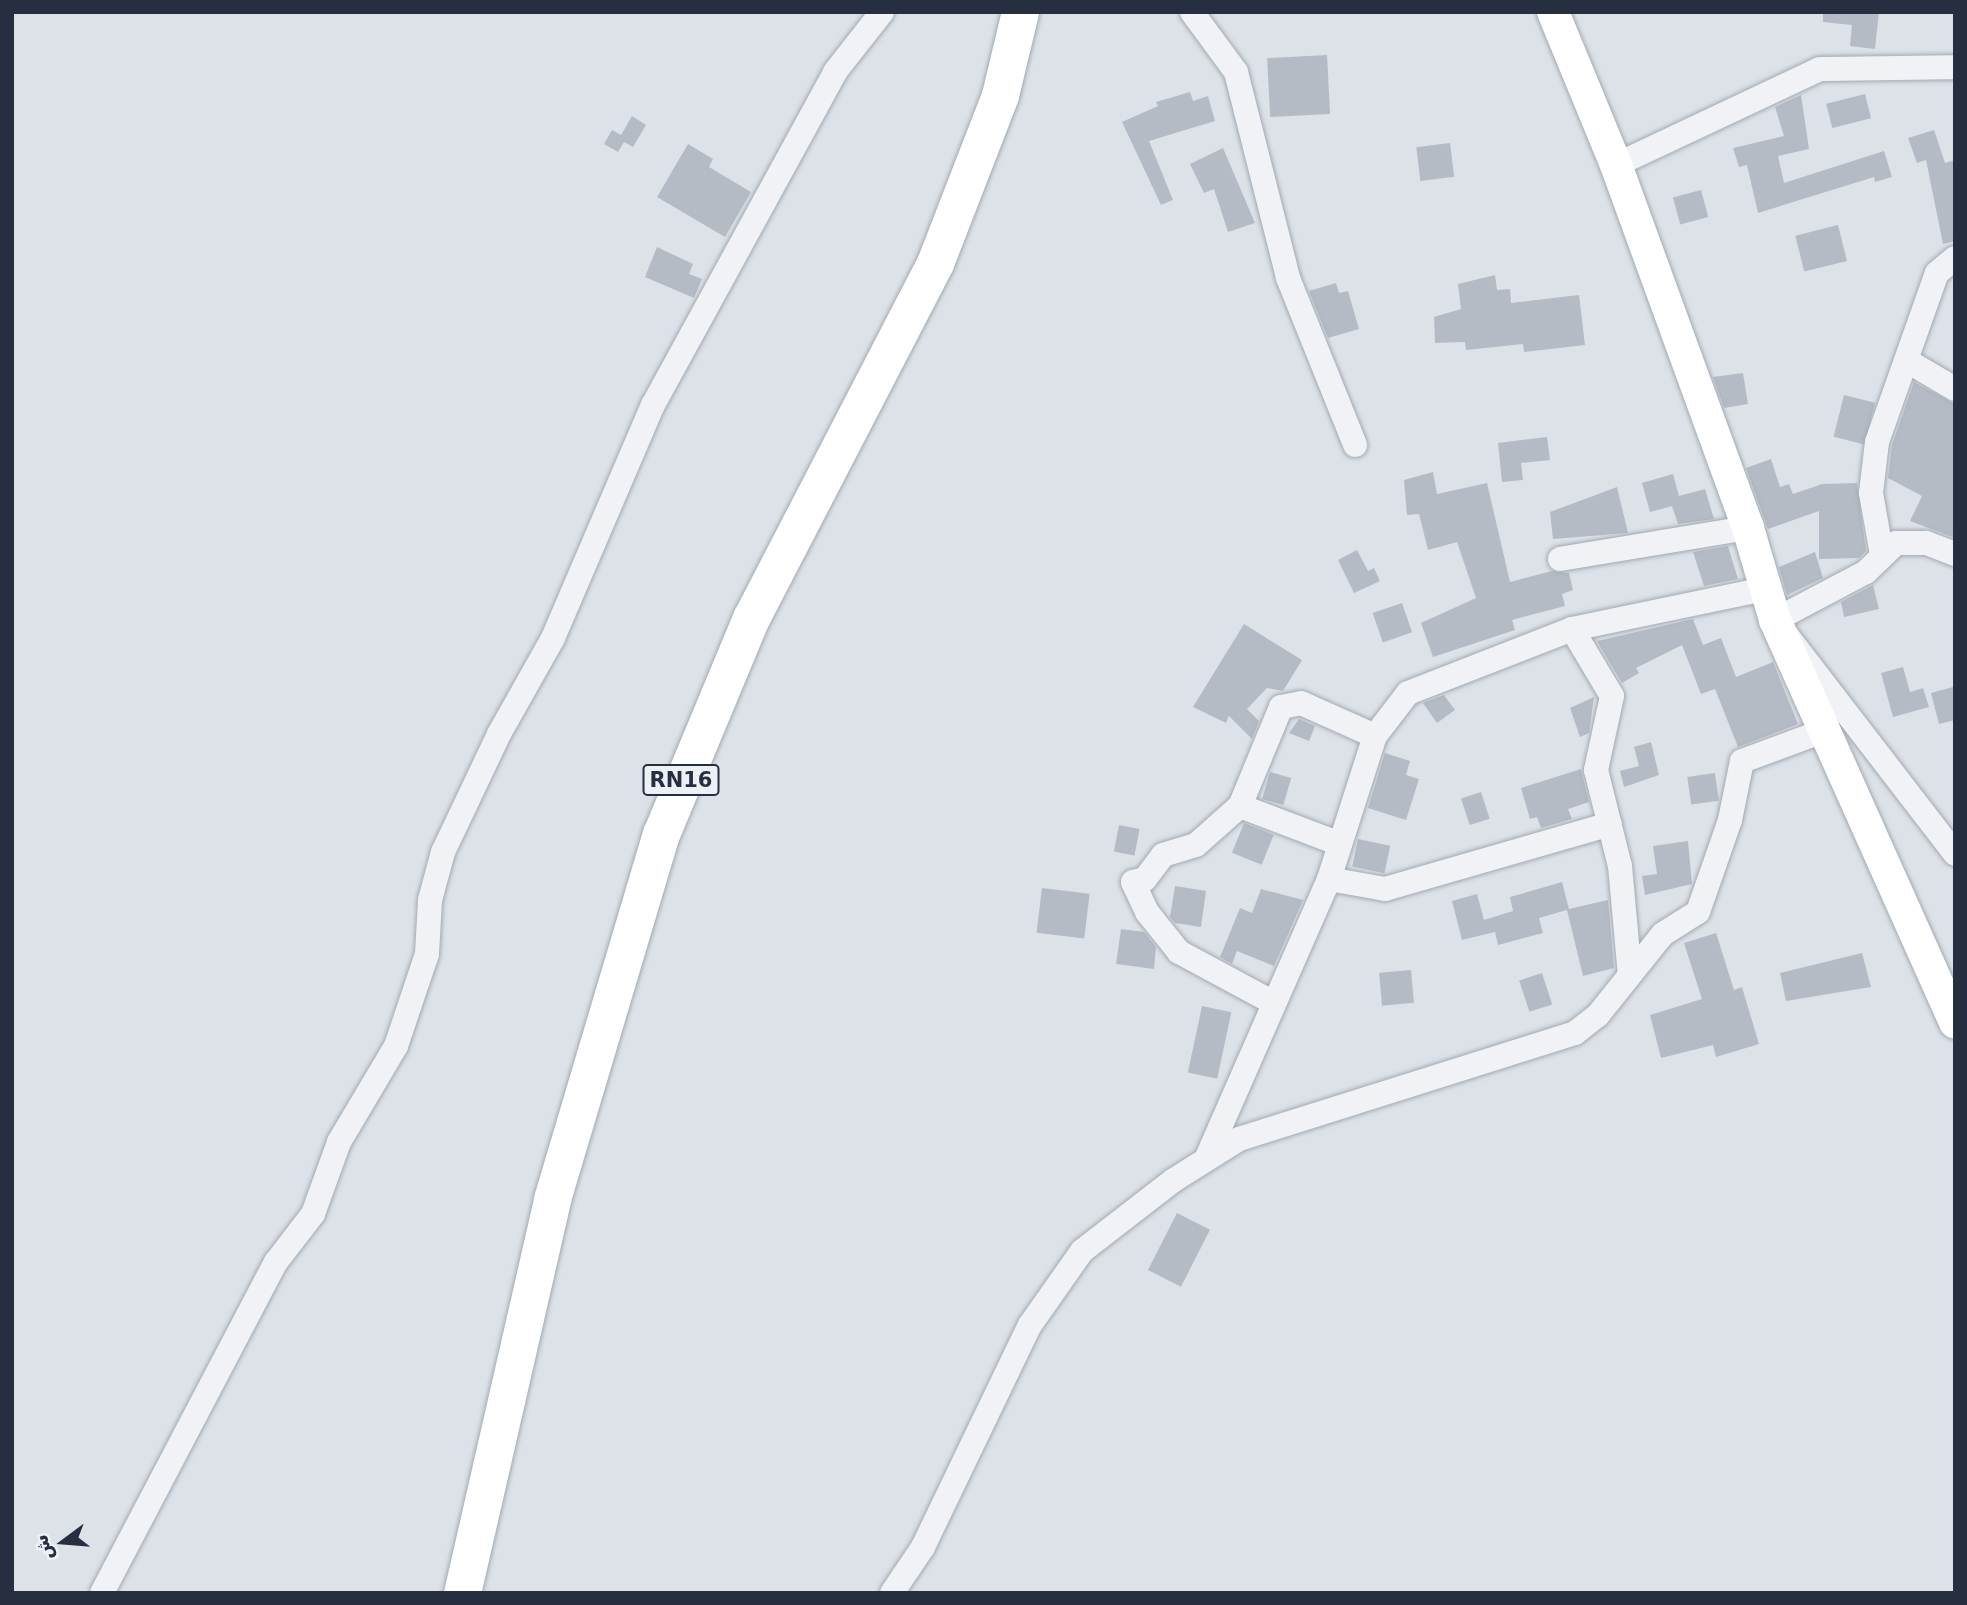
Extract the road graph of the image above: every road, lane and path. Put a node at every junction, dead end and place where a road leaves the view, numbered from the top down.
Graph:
1 (881, 12) edge
2 (998, 12) edge
3 (1020, 12) edge
4 (1192, 12) edge
5 (1553, 12) edge
6 (1955, 67) edge
7 (1616, 165) junction
8 (1955, 258) edge
9 (1909, 362) junction
10 (1955, 389) edge
11 (1355, 445) dead end
12 (1748, 528) junction
13 (1955, 554) edge
14 (1882, 555) junction
15 (1560, 559) dead end
16 (1765, 589) junction
17 (1775, 620) junction
18 (1572, 629) junction
19 (1821, 732) junction
20 (1376, 736) junction
21 (1240, 806) junction
22 (1610, 824) junction
23 (1340, 844) junction
24 (1955, 854) edge
25 (1329, 879) junction
26 (1630, 975) junction
27 (1272, 1002) junction
28 (1955, 1023) edge
29 (1207, 1157) junction
30 (102, 1593) edge
31 (441, 1593) edge
32 (462, 1593) edge
33 (892, 1593) edge

1 - 30 street
2 - 31 highway, RN16
3 - 32 highway, RN16
4 - 11 street
5 - 7 main road
6 - 7 street
7 - 12 main road
8 - 9 street
9 - 10 street
9 - 14 street
12 - 15 street
12 - 16 main road
13 - 14 street
14 - 17 street
16 - 17 main road
16 - 18 street
17 - 19 main road
17 - 24 street
18 - 20 street
18 - 22 street
19 - 26 street
19 - 28 main road
20 - 21 street
20 - 23 street
21 - 23 street
21 - 27 street
22 - 25 street
22 - 26 street
23 - 25 street
25 - 27 street
26 - 29 street
27 - 29 street
29 - 33 street

